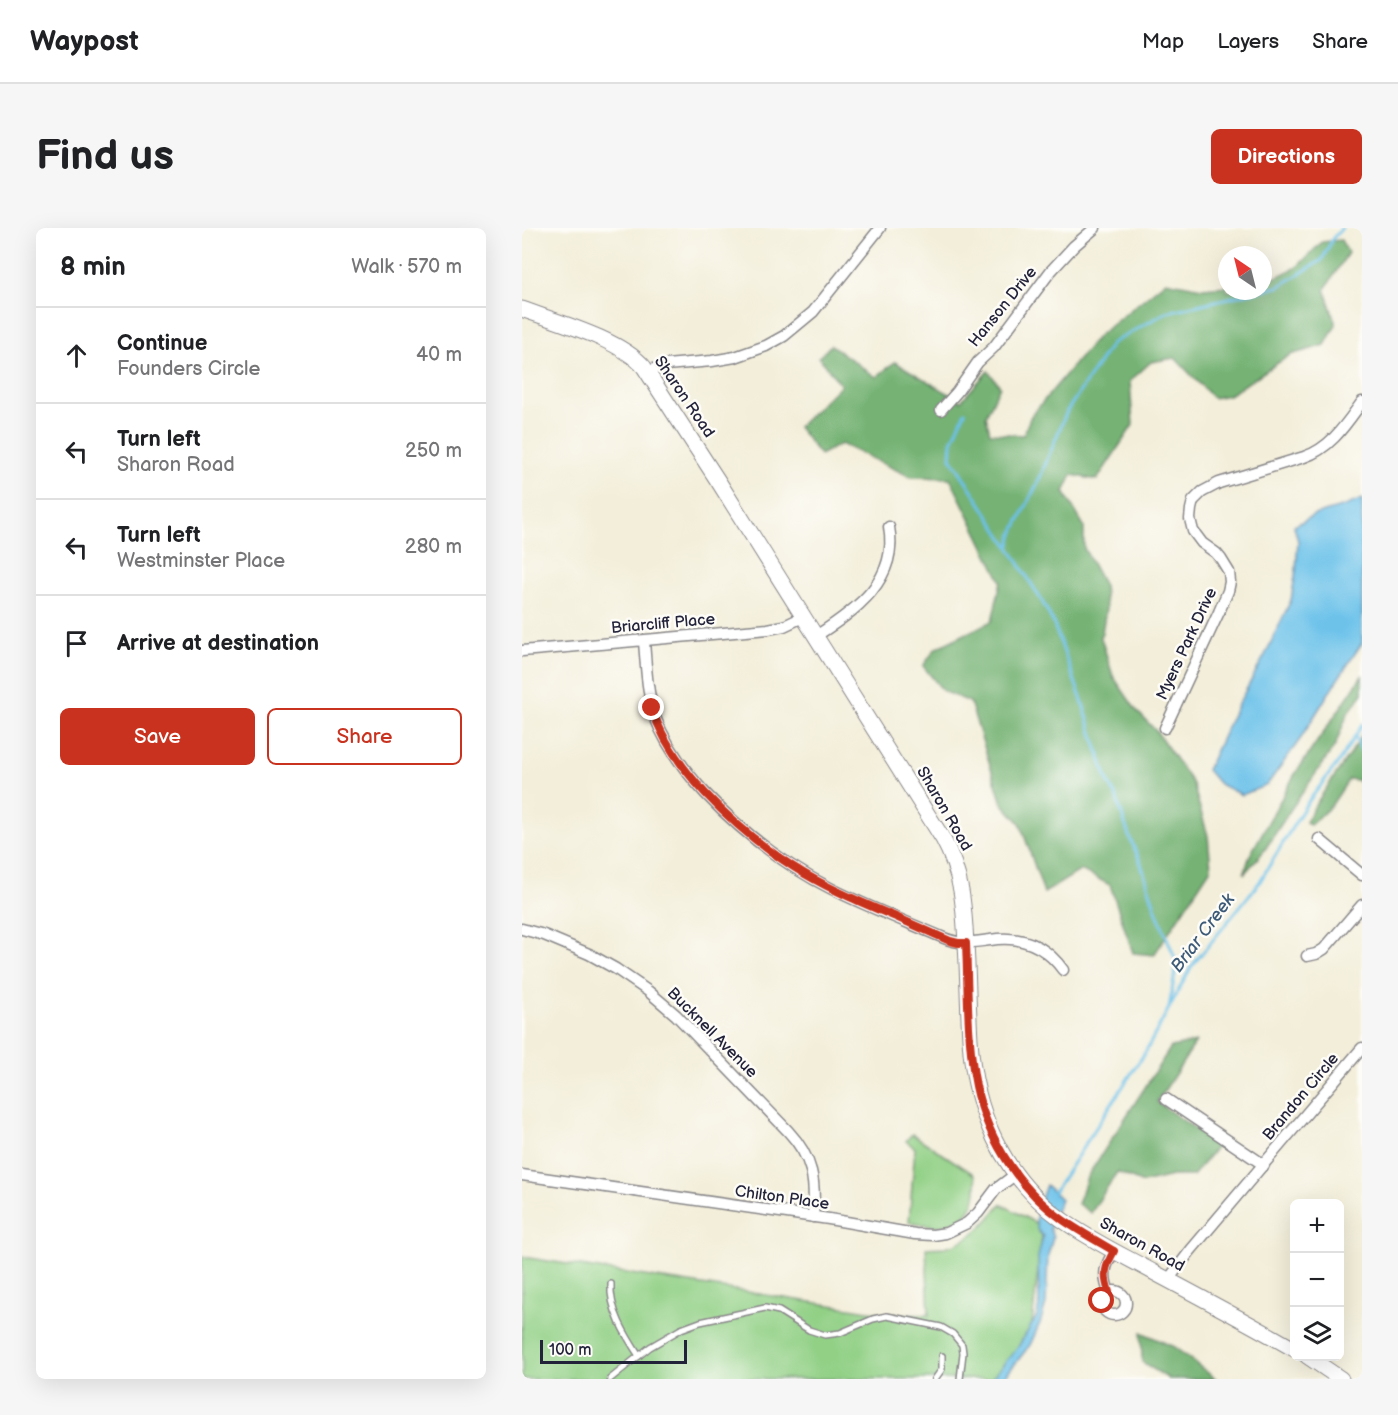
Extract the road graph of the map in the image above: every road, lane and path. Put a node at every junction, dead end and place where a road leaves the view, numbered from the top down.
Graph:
1 (880, 228) edge
2 (1095, 228) edge
3 (522, 309) edge
4 (648, 373) junction
5 (1362, 402) edge
6 (941, 410) dead end
7 (889, 527) dead end
8 (803, 617) junction
9 (816, 636) junction
10 (644, 641) junction
11 (522, 651) edge
12 (1164, 728) dead end
13 (1318, 839) dead end
14 (1362, 875) edge
15 (1362, 905) edge
16 (522, 929) edge
17 (966, 943) junction
18 (1307, 956) dead end
19 (1063, 970) dead end
20 (1362, 1048) edge
21 (1166, 1099) dead end
22 (1263, 1166) junction
23 (522, 1174) edge
24 (1016, 1174) junction
25 (813, 1217) junction
26 (1114, 1251) junction
27 (1168, 1280) junction
28 (611, 1284) dead end
29 (1109, 1292) dead end
30 (1290, 1347) edge
31 (639, 1356) junction
32 (942, 1356) dead end
33 (1314, 1361) edge
34 (610, 1379) edge
35 (935, 1379) edge
36 (960, 1379) edge
37 (1341, 1379) edge

1 - 4 street
2 - 6 street, Hanson Drive
3 - 4 street, Sharon Road
4 - 8 street, Sharon Road
5 - 12 street, Myers Park Drive
7 - 9 street
8 - 9 street, Sharon Road
8 - 10 street, Briarcliff Place
9 - 17 street, Sharon Road
10 - 11 street, Briarcliff Place
10 - 17 street
13 - 14 street
15 - 18 street
16 - 25 street, Bucknell Avenue
17 - 19 street
17 - 24 street, Sharon Road
20 - 22 street, Brandon Circle
21 - 22 street, Brandon Circle
22 - 27 street, Brandon Circle
23 - 25 street, Chilton Place
24 - 25 street, Chilton Place
24 - 26 street, Sharon Road
26 - 27 street, Sharon Road
26 - 29 street
27 - 30 street, Sharon Road
28 - 31 lane
31 - 34 lane
31 - 36 lane
32 - 35 lane
33 - 37 street

